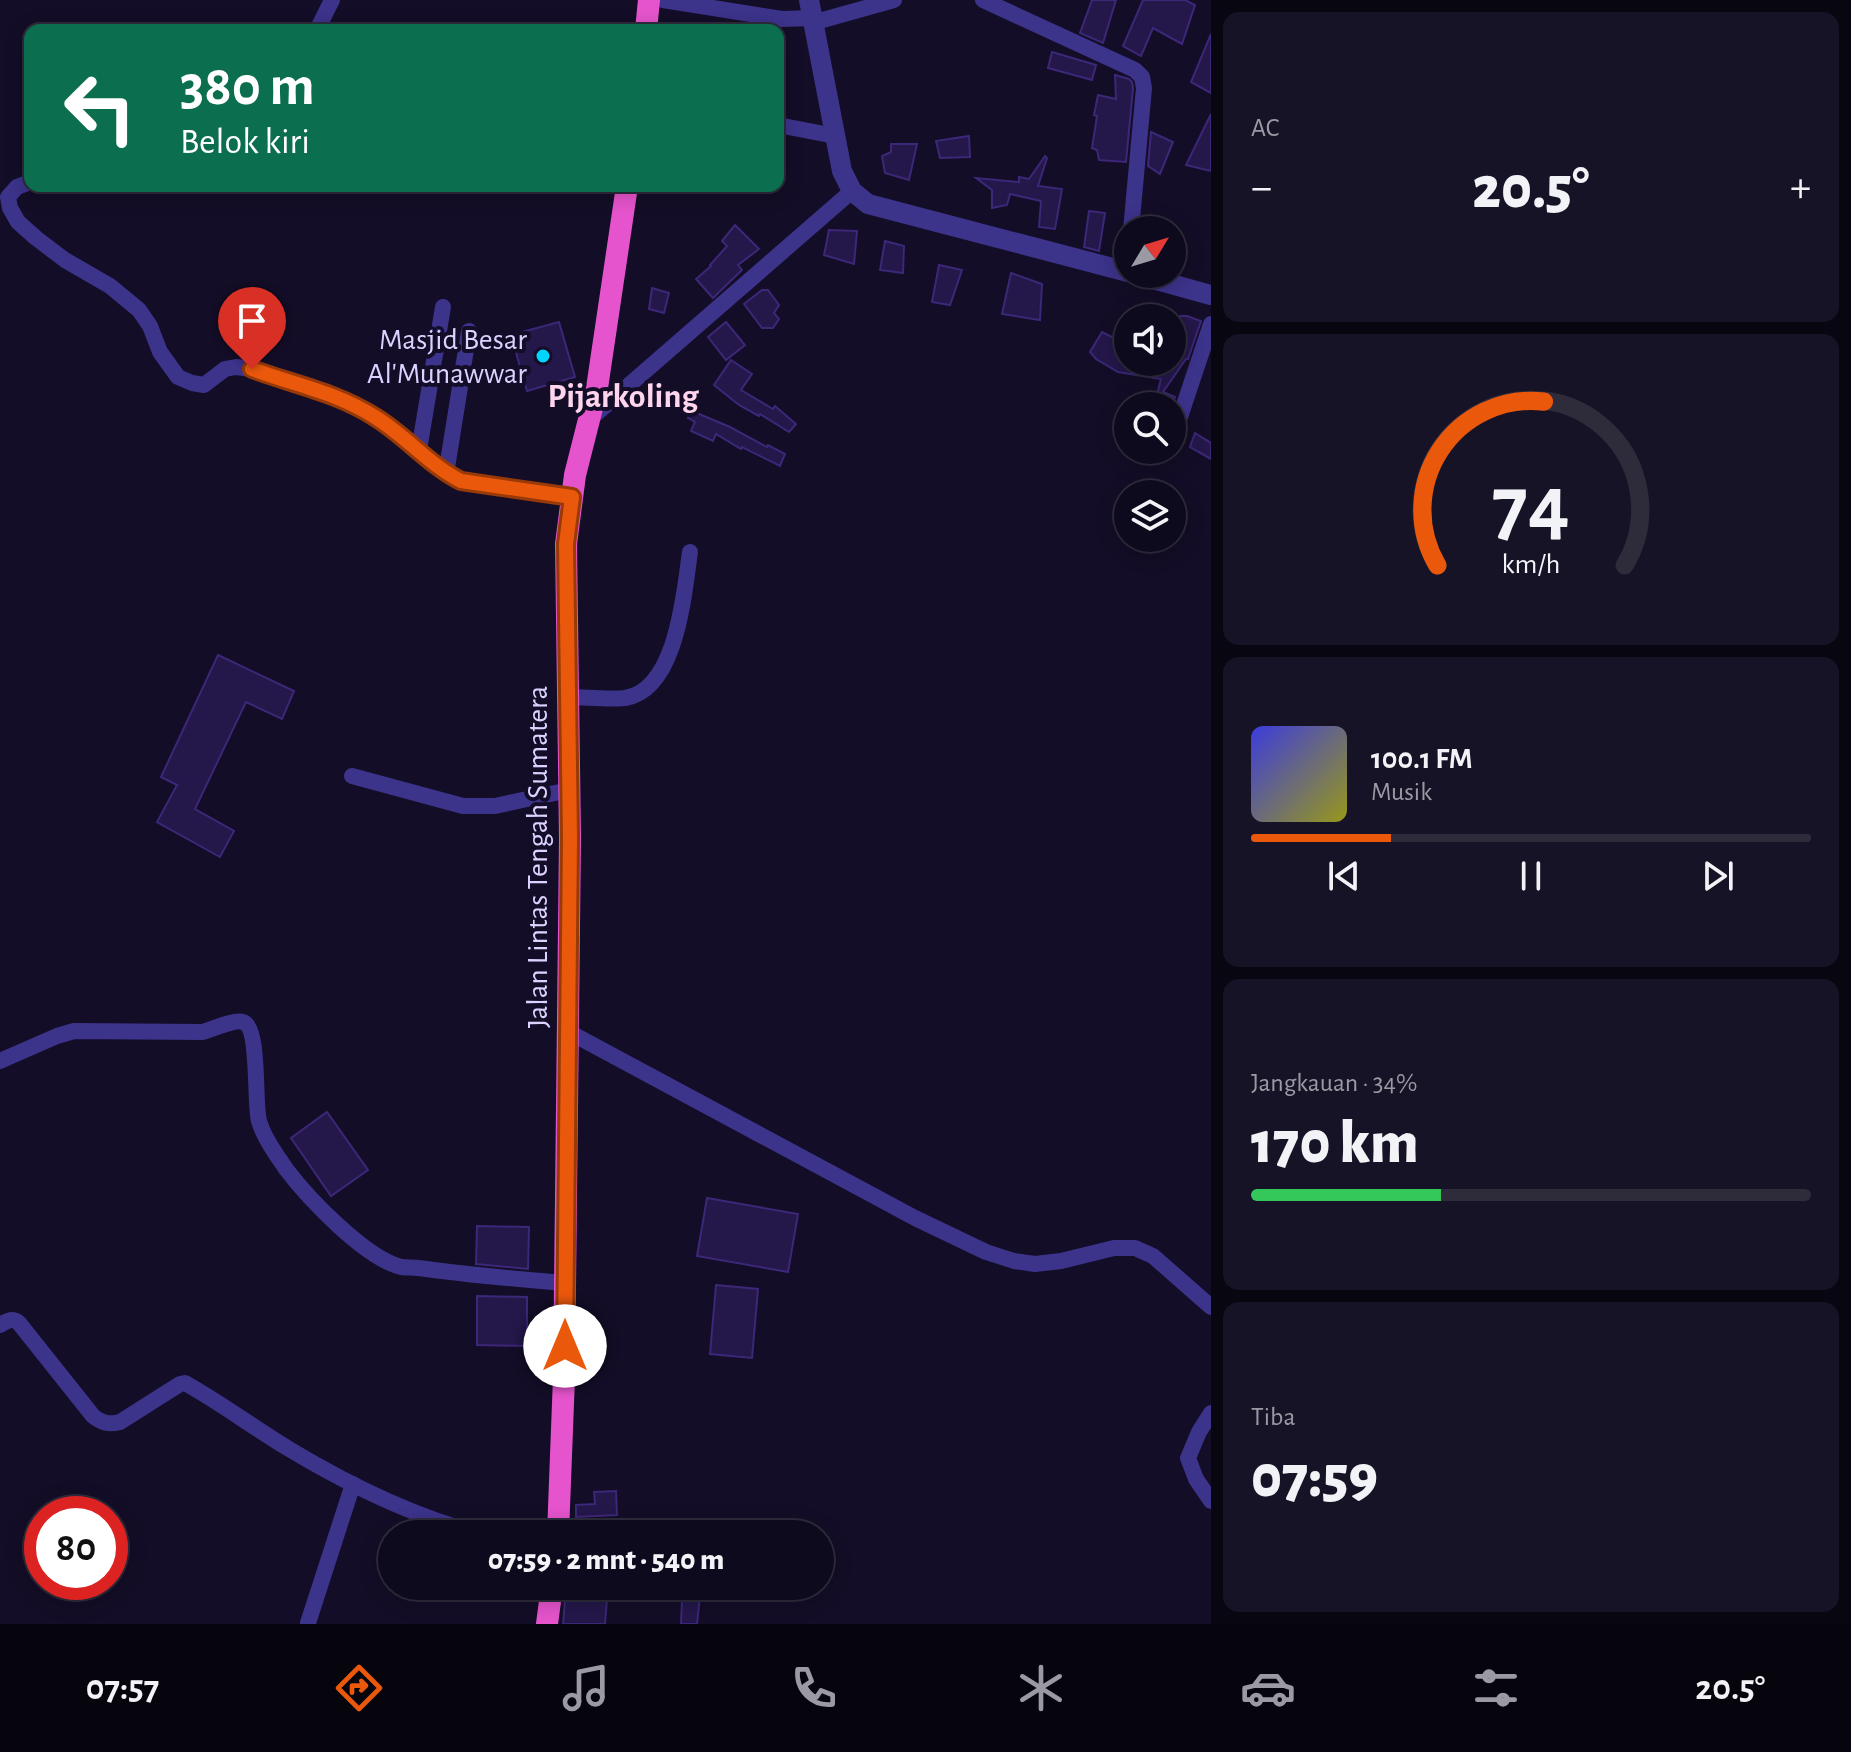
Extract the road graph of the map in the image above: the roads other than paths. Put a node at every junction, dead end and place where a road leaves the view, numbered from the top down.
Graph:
1 (332, 0) edge
2 (649, 0) edge
3 (663, 0) edge
4 (894, 0) edge
5 (983, 0) edge
6 (811, 14) edge
7 (320, 24) edge
8 (647, 24) edge
9 (784, 126) edge
10 (835, 136) junction
11 (24, 184) edge
12 (852, 191) junction
13 (626, 192) edge
14 (4, 195) edge
15 (1132, 216) edge
16 (1114, 268) edge
17 (1186, 288) edge
18 (1211, 295) edge
19 (443, 307) dead end
20 (1211, 324) edge
21 (469, 331) dead end
22 (1186, 399) edge
23 (590, 419) junction
24 (419, 450) junction
25 (446, 474) junction
26 (572, 497) junction
27 (690, 552) dead end
28 (568, 697) junction
29 (352, 776) dead end
30 (569, 790) junction
31 (567, 1031) junction
32 (0, 1061) edge
33 (565, 1283) junction
34 (1211, 1307) edge
35 (0, 1325) edge
36 (1211, 1413) edge
37 (353, 1484) junction
38 (1211, 1501) edge
39 (436, 1520) edge
40 (559, 1520) edge
41 (550, 1600) edge
42 (308, 1623) edge
43 (547, 1624) edge

1 - 7 street
2 - 8 highway
3 - 6 street
4 - 6 street
5 - 15 street
6 - 10 street
9 - 10 street
10 - 12 street
11 - 14 street
12 - 16 street
12 - 23 street
13 - 23 highway, Jalan Lintas Tengah Sumatera
14 - 24 street
17 - 18 street
19 - 24 street
20 - 22 street
21 - 25 street
23 - 26 highway, Jalan Lintas Tengah Sumatera
24 - 25 street
25 - 26 street
26 - 28 highway, Jalan Lintas Tengah Sumatera
27 - 28 street
28 - 30 highway, Jalan Lintas Tengah Sumatera
29 - 30 street
30 - 31 highway, Jalan Lintas Tengah Sumatera
31 - 33 highway, Jalan Lintas Tengah Sumatera
31 - 34 street
32 - 33 street
33 - 40 highway, Jalan Lintas Tengah Sumatera
35 - 37 street
36 - 38 street
37 - 39 street
37 - 42 street
41 - 43 highway

